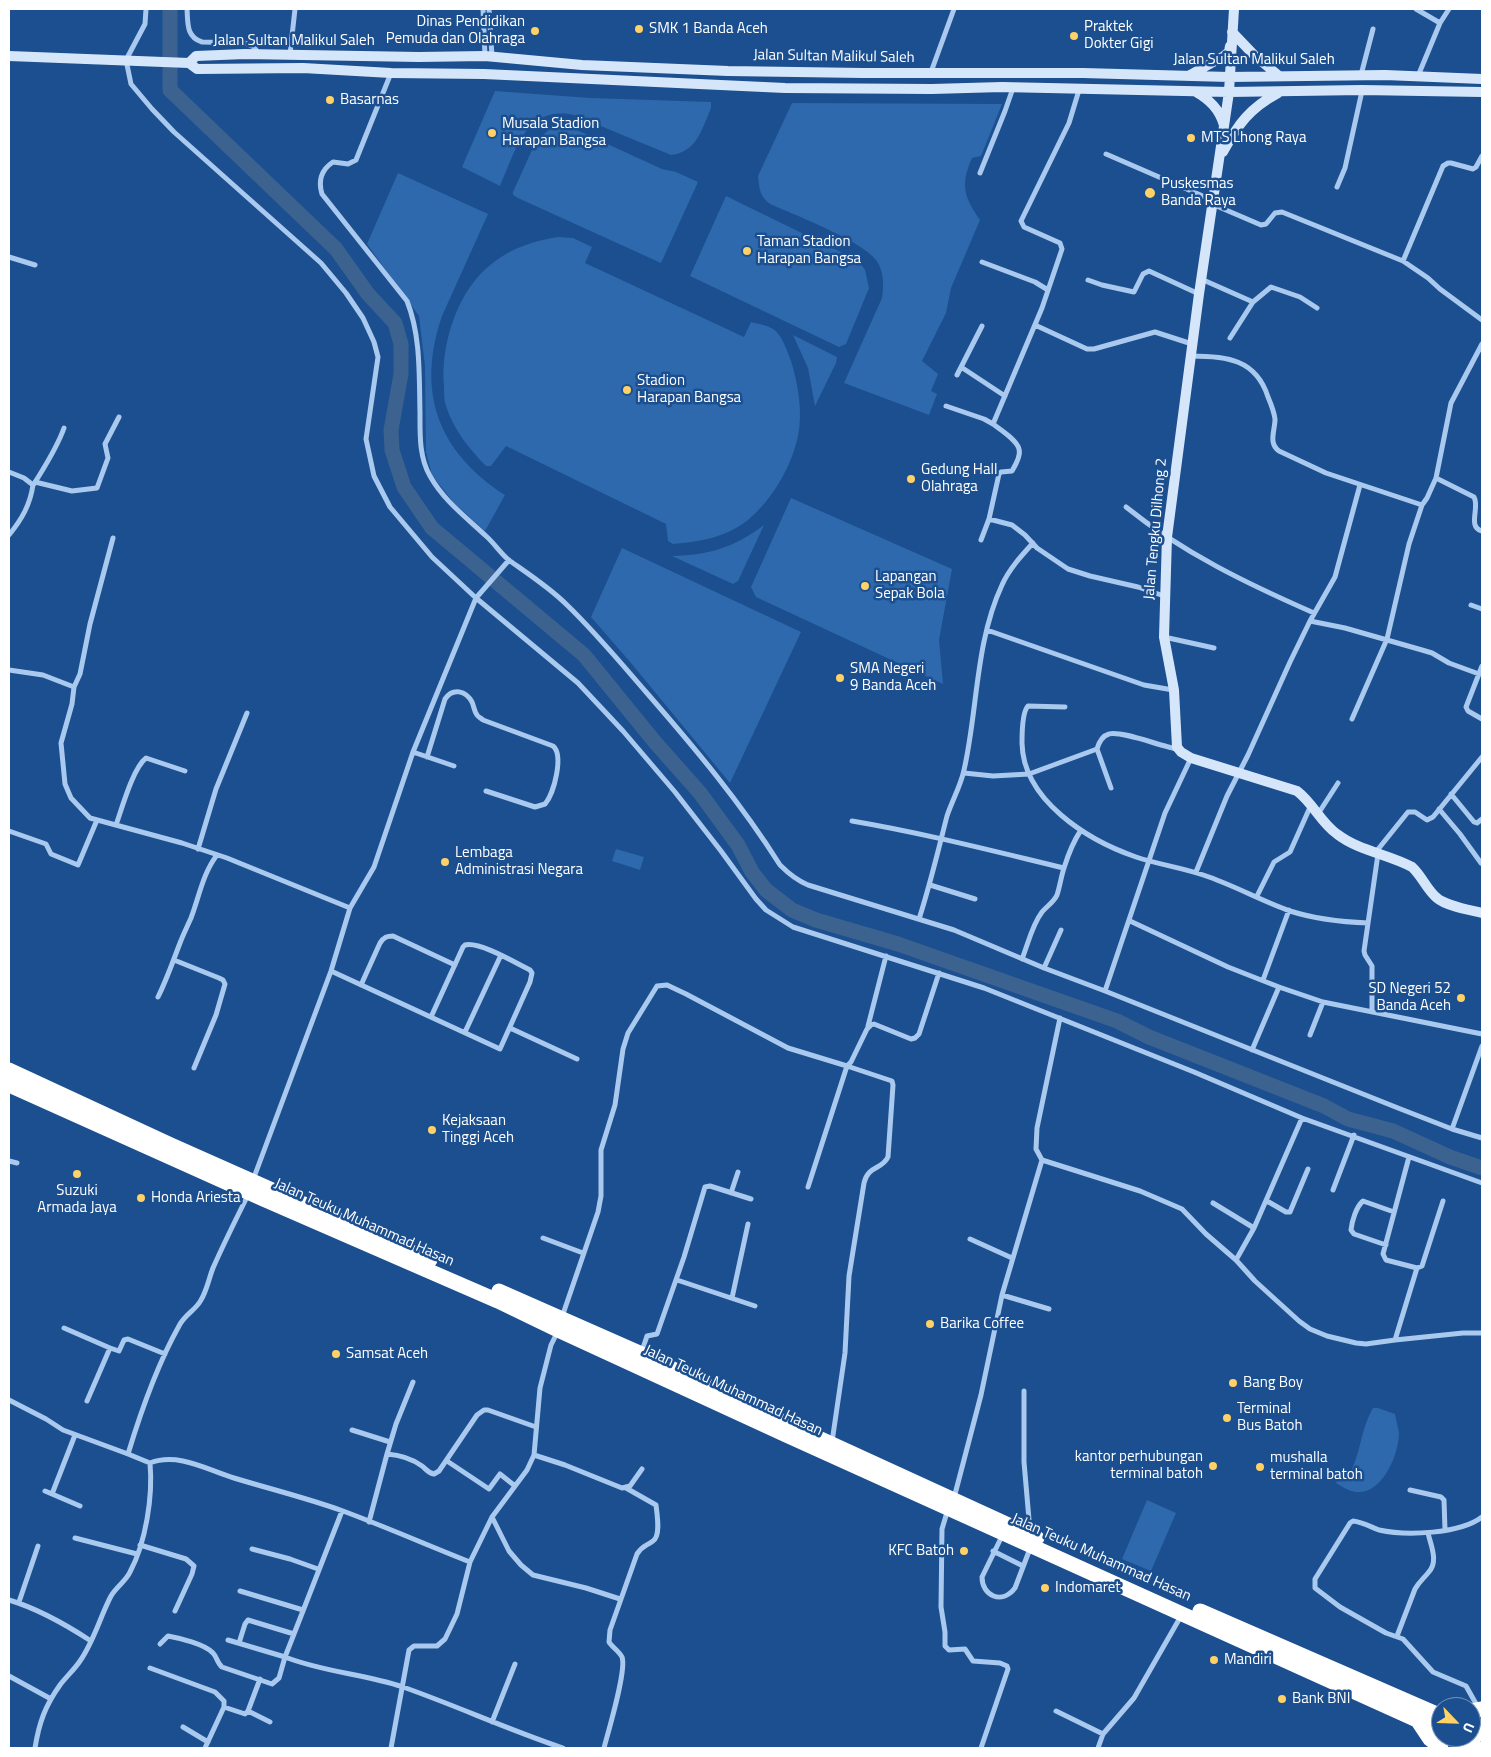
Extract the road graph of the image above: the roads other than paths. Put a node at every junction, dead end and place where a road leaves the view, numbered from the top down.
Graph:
1 (146, 9) edge
2 (187, 9) edge
3 (295, 9) edge
4 (482, 9) edge
5 (488, 9) edge
6 (954, 9) edge
7 (1234, 9) edge
8 (1416, 9) edge
9 (1449, 9) edge
10 (1440, 23) junction
11 (1373, 29) dead end
12 (1232, 37) junction
13 (258, 54) junction
14 (290, 54) junction
15 (9, 56) edge
16 (489, 56) junction
17 (419, 57) junction
18 (126, 60) junction
19 (186, 63) junction
20 (582, 65) junction
21 (931, 72) junction
22 (864, 73) junction
23 (1002, 73) junction
24 (391, 74) junction
25 (419, 74) junction
26 (1189, 75) junction
27 (1279, 76) junction
28 (1361, 76) junction
29 (1418, 76) junction
30 (1229, 77) junction
31 (1482, 79) edge
32 (582, 80) junction
33 (1002, 87) junction
34 (1013, 88) junction
35 (863, 89) junction
36 (1079, 90) junction
37 (1362, 90) junction
38 (1281, 91) junction
39 (1196, 92) junction
40 (1229, 92) junction
41 (1482, 92) edge
42 (1224, 126) junction
43 (1106, 154) dead end
44 (1482, 156) edge
45 (1220, 157) junction
46 (980, 173) dead end
47 (1337, 187) dead end
48 (1212, 202) junction
49 (9, 257) edge
50 (982, 262) dead end
51 (1403, 262) junction
52 (35, 265) dead end
53 (1201, 278) junction
54 (1088, 280) dead end
55 (1048, 290) junction
56 (1199, 294) junction
57 (1253, 302) junction
58 (1317, 308) dead end
59 (1482, 320) edge
60 (1035, 325) junction
61 (982, 326) dead end
62 (1230, 338) dead end
63 (1192, 344) junction
64 (1482, 344) edge
65 (1190, 356) junction
66 (961, 367) junction
67 (957, 375) dead end
68 (1004, 396) junction
69 (946, 406) dead end
70 (119, 417) dead end
71 (994, 424) junction
72 (64, 428) dead end
73 (9, 472) edge
74 (1436, 478) junction
75 (34, 483) junction
76 (1360, 485) junction
77 (1422, 506) junction
78 (1126, 507) dead end
79 (989, 519) junction
80 (1482, 531) edge
81 (9, 535) edge
82 (1167, 536) junction
83 (113, 538) dead end
84 (981, 540) dead end
85 (1033, 542) junction
86 (509, 560) junction
87 (1164, 596) junction
88 (476, 598) junction
89 (1471, 605) dead end
90 (1482, 609) edge
91 (1314, 613) junction
92 (1310, 621) junction
93 (987, 630) junction
94 (1164, 637) junction
95 (1387, 639) junction
96 (1214, 648) dead end
97 (1482, 666) edge
98 (9, 670) edge
99 (1479, 674) junction
100 (74, 687) junction
101 (1174, 690) junction
102 (1066, 707) dead end
103 (247, 713) dead end
104 (1352, 719) dead end
105 (1482, 719) edge
106 (1097, 749) junction
107 (1178, 749) junction
108 (413, 752) junction
109 (427, 756) junction
110 (1482, 757) edge
111 (1191, 758) junction
112 (454, 766) dead end
113 (185, 771) dead end
114 (964, 773) junction
115 (1029, 774) junction
116 (1239, 774) junction
117 (1338, 783) dead end
118 (1111, 788) dead end
119 (486, 791) dead end
120 (1451, 794) junction
121 (1311, 805) junction
122 (1440, 810) junction
123 (1318, 814) junction
124 (1482, 819) edge
125 (97, 820) junction
126 (852, 822) dead end
127 (116, 825) junction
128 (1081, 830) junction
129 (9, 831) edge
130 (942, 839) junction
131 (198, 848) junction
132 (1376, 853) junction
133 (217, 855) junction
134 (1148, 860) junction
135 (1481, 863) dead end
136 (1064, 868) junction
137 (1196, 872) junction
138 (930, 884) junction
139 (1258, 896) junction
140 (975, 899) dead end
141 (350, 908) junction
142 (1289, 910) junction
143 (1482, 913) edge
144 (919, 919) junction
145 (1130, 921) junction
146 (1368, 923) junction
147 (1061, 930) dead end
148 (501, 955) junction
149 (886, 956) junction
150 (1022, 959) junction
151 (174, 960) junction
152 (455, 965) junction
153 (1044, 968) junction
154 (331, 971) junction
155 (939, 973) junction
156 (1262, 980) junction
157 (361, 985) junction
158 (1278, 987) junction
159 (1105, 991) junction
160 (158, 997) dead end
161 (1323, 1002) junction
162 (1372, 1012) junction
163 (431, 1017) junction
164 (1060, 1018) junction
165 (868, 1026) junction
166 (510, 1028) junction
167 (465, 1032) junction
168 (1482, 1034) edge
169 (1310, 1035) dead end
170 (1482, 1046) edge
171 (1252, 1050) junction
172 (577, 1059) dead end
173 (847, 1066) junction
174 (194, 1068) dead end
175 (9, 1070) edge
176 (9, 1085) edge
177 (1302, 1118) junction
178 (1452, 1129) junction
179 (1354, 1135) junction
180 (1482, 1138) edge
181 (1409, 1158) junction
182 (1042, 1160) junction
183 (9, 1161) edge
184 (18, 1163) dead end
185 (208, 1167) junction
186 (1308, 1169) dead end
187 (738, 1172) dead end
188 (1482, 1183) edge
189 (251, 1186) junction
190 (808, 1187) dead end
191 (1333, 1190) dead end
192 (731, 1193) junction
193 (751, 1199) dead end
194 (1267, 1201) junction
195 (1443, 1201) dead end
196 (1213, 1203) dead end
197 (1394, 1212) junction
198 (748, 1224) dead end
199 (1254, 1228) junction
200 (543, 1238) dead end
201 (970, 1239) dead end
202 (1386, 1245) junction
203 (583, 1253) junction
204 (1012, 1258) junction
205 (1236, 1260) junction
206 (1417, 1268) junction
207 (676, 1280) junction
208 (1002, 1295) junction
209 (732, 1298) junction
210 (755, 1306) dead end
211 (1049, 1308) dead end
212 (560, 1324) junction
213 (64, 1328) dead end
214 (1482, 1333) edge
215 (1396, 1340) junction
216 (110, 1348) junction
217 (165, 1354) junction
218 (642, 1354) junction
219 (414, 1382) dead end
220 (1024, 1391) dead end
221 (9, 1400) edge
222 (87, 1401) dead end
223 (536, 1427) junction
224 (788, 1429) junction
225 (352, 1430) dead end
226 (75, 1435) junction
227 (390, 1442) junction
228 (832, 1443) junction
229 (128, 1454) junction
230 (387, 1454) junction
231 (534, 1456) junction
232 (447, 1461) junction
233 (150, 1463) junction
234 (642, 1469) dead end
235 (515, 1486) junction
236 (626, 1488) junction
237 (1410, 1490) dead end
238 (45, 1491) dead end
239 (52, 1494) junction
240 (951, 1504) junction
241 (80, 1506) dead end
242 (342, 1511) junction
243 (492, 1517) junction
244 (1482, 1517) edge
245 (369, 1522) junction
246 (1445, 1530) junction
247 (1428, 1533) junction
248 (1003, 1534) junction
249 (74, 1538) dead end
250 (1031, 1540) junction
251 (140, 1545) junction
252 (38, 1546) dead end
253 (252, 1549) dead end
254 (994, 1551) junction
255 (137, 1554) junction
256 (470, 1562) junction
257 (1023, 1566) junction
258 (318, 1569) junction
259 (240, 1591) dead end
260 (620, 1599) junction
261 (9, 1600) edge
262 (18, 1602) junction
263 (1176, 1607) junction
264 (303, 1610) junction
265 (175, 1611) dead end
266 (294, 1634) junction
267 (1397, 1636) junction
268 (228, 1640) dead end
269 (91, 1641) junction
270 (239, 1643) junction
271 (160, 1644) dead end
272 (285, 1657) junction
273 (515, 1664) dead end
274 (150, 1668) dead end
275 (9, 1676) edge
276 (260, 1679) junction
277 (402, 1687) junction
278 (1473, 1697) edge
279 (51, 1699) junction
280 (224, 1707) junction
281 (248, 1711) junction
282 (1056, 1711) dead end
283 (1431, 1711) edge
284 (1417, 1713) junction
285 (1431, 1715) edge
286 (270, 1722) dead end
287 (492, 1722) junction
288 (1431, 1724) edge
289 (183, 1727) dead end
290 (1103, 1734) junction
291 (208, 1742) junction
292 (35, 1748) edge
293 (205, 1748) edge
294 (391, 1748) edge
295 (563, 1748) edge
296 (604, 1748) edge
297 (981, 1748) edge
298 (1098, 1748) edge
299 (1441, 1748) edge

1 - 18 street
2 - 13 street
3 - 14 street
4 - 16 street
5 - 16 street
6 - 21 street
7 - 12 main road, Jalan Tengku Dilhong 2
8 - 10 street
9 - 10 street
10 - 29 street
11 - 28 street
12 - 26 main road
12 - 27 main road
12 - 30 main road, Jalan Tengku Dilhong 2
13 - 14 main road, Jalan Sultan Malikul Saleh
13 - 19 main road, Jalan Sultan Malikul Saleh
14 - 17 main road, Jalan Sultan Malikul Saleh
15 - 18 main road, Jalan Sultan Malikul Saleh
16 - 17 main road, Jalan Sultan Malikul Saleh
16 - 20 main road, Jalan Sultan Malikul Saleh
17 - 25 main road
18 - 19 main road, Jalan Sultan Malikul Saleh
18 - 88 street
19 - 24 main road, Jalan Sultan Malikul Saleh
20 - 22 main road, Jalan Sultan Malikul Saleh
20 - 32 main road
21 - 22 main road, Jalan Sultan Malikul Saleh
21 - 23 main road, Jalan Sultan Malikul Saleh
22 - 35 main road
23 - 26 main road, Jalan Sultan Malikul Saleh
23 - 33 main road
24 - 25 main road, Jalan Sultan Malikul Saleh
24 - 86 street
25 - 32 main road, Jalan Sultan Malikul Saleh
26 - 30 main road, Jalan Sultan Malikul Saleh
27 - 28 main road, Jalan Sultan Malikul Saleh
27 - 30 main road, Jalan Sultan Malikul Saleh
28 - 29 main road, Jalan Sultan Malikul Saleh
29 - 31 main road, Jalan Sultan Malikul Saleh
30 - 40 main road, Jalan Tengku Dilhong 2
32 - 35 main road, Jalan Sultan Malikul Saleh
33 - 34 main road, Jalan Sultan Malikul Saleh
33 - 35 main road, Jalan Sultan Malikul Saleh
34 - 36 main road, Jalan Sultan Malikul Saleh
34 - 46 street
36 - 39 main road, Jalan Sultan Malikul Saleh
36 - 55 street
37 - 38 main road, Jalan Sultan Malikul Saleh
37 - 41 main road, Jalan Sultan Malikul Saleh
37 - 47 street
38 - 40 main road, Jalan Sultan Malikul Saleh
38 - 45 main road
39 - 40 main road, Jalan Sultan Malikul Saleh
39 - 42 main road
40 - 42 main road, Jalan Tengku Dilhong 2
42 - 45 main road, Jalan Tengku Dilhong 2
43 - 48 street
44 - 51 street
45 - 48 main road, Jalan Tengku Dilhong 2
48 - 51 street
48 - 53 main road, Jalan Tengku Dilhong 2
49 - 52 street
50 - 55 street
51 - 59 street
53 - 56 main road, Jalan Tengku Dilhong 2
53 - 57 street
54 - 56 street
55 - 60 street
56 - 63 main road, Jalan Tengku Dilhong 2
57 - 58 street
57 - 62 street
60 - 63 street
60 - 68 street
61 - 66 street
63 - 65 main road, Jalan Tengku Dilhong 2
64 - 74 street
65 - 76 street
65 - 82 main road, Jalan Tengku Dilhong 2
66 - 67 street
66 - 68 street
68 - 71 street
69 - 71 street
70 - 75 street
71 - 79 street
72 - 75 street
73 - 75 street
74 - 77 street
74 - 80 street
75 - 81 street
76 - 77 street
76 - 91 street
77 - 95 street
78 - 82 street
79 - 84 street
79 - 85 street
82 - 87 main road, Jalan Tengku Dilhong 2
82 - 91 street
83 - 100 street
85 - 87 street
85 - 93 street
86 - 88 street
86 - 144 street
87 - 94 main road, Jalan Tengku Dilhong 2
88 - 108 street
88 - 149 street
89 - 90 street
91 - 92 street
92 - 95 street
92 - 116 street
93 - 101 street
93 - 114 street
94 - 96 street
94 - 101 main road, Jalan Tengku Dilhong 2
95 - 99 street
95 - 104 street
97 - 99 street
98 - 100 street
99 - 105 street
100 - 125 street
101 - 107 main road, Jalan Tengku Dilhong 2
102 - 115 street
103 - 131 street
106 - 107 street
106 - 115 street
106 - 118 street
107 - 111 main road
108 - 109 street
108 - 141 street
109 - 112 street
109 - 119 street
110 - 120 street
111 - 116 main road
111 - 134 street
113 - 127 street
114 - 115 street
114 - 130 street
115 - 128 street
116 - 121 main road
116 - 137 street
117 - 123 street
120 - 122 street
120 - 124 street
121 - 123 main road
121 - 139 street
122 - 132 street
122 - 135 street
123 - 132 main road
125 - 127 street
125 - 129 street
126 - 130 street
127 - 131 street
128 - 134 street
128 - 136 street
130 - 136 street
130 - 138 street
131 - 133 street
132 - 143 main road
132 - 146 street
133 - 141 street
133 - 151 street
134 - 137 street
134 - 145 street
136 - 150 street
137 - 139 street
138 - 140 street
138 - 144 street
139 - 142 street
141 - 154 street
142 - 146 street
142 - 156 street
144 - 150 street
145 - 156 street
145 - 159 street
146 - 162 street
147 - 153 street
148 - 152 street
148 - 166 street
148 - 167 street
149 - 155 street
149 - 165 street
150 - 153 street
151 - 160 street
151 - 174 street
152 - 157 street
152 - 163 street
153 - 159 street
154 - 157 street
154 - 189 street
155 - 164 street
155 - 165 street
156 - 158 street
157 - 163 street
158 - 161 street
158 - 171 street
159 - 171 street
161 - 162 street
161 - 169 street
162 - 168 street
163 - 167 street
164 - 177 street
164 - 182 street
165 - 173 street
166 - 167 street
166 - 172 street
170 - 178 street
171 - 178 street
173 - 190 street
173 - 203 street
173 - 228 street
175 - 185 highway, Jalan Teuku Muhammad Hasan
176 - 185 highway, Jalan Teuku Muhammad Hasan
177 - 179 street
177 - 194 street
178 - 180 street
179 - 181 street
179 - 191 street
181 - 188 street
181 - 197 street
182 - 204 street
182 - 205 street
183 - 184 street
185 - 189 highway, Jalan Teuku Muhammad Hasan
186 - 194 street
187 - 192 street
189 - 212 highway, Jalan Teuku Muhammad Hasan
189 - 217 street
192 - 193 street
192 - 207 street
194 - 199 street
195 - 206 street
196 - 199 street
197 - 202 street
197 - 202 street
198 - 209 street
199 - 205 street
200 - 203 street
201 - 204 street
202 - 206 street
203 - 212 street
204 - 208 street
205 - 215 street
206 - 215 street
207 - 209 street
207 - 218 street
208 - 211 street
208 - 240 street
209 - 210 street
212 - 218 highway, Jalan Teuku Muhammad Hasan
212 - 223 street
212 - 224 highway, Jalan Teuku Muhammad Hasan
213 - 216 street
214 - 215 street
216 - 217 street
216 - 222 street
217 - 229 street
218 - 224 highway, Jalan Teuku Muhammad Hasan
219 - 227 street
220 - 250 street
221 - 226 street
223 - 231 street
223 - 232 street
224 - 228 highway, Jalan Teuku Muhammad Hasan
224 - 240 highway, Jalan Teuku Muhammad Hasan
225 - 227 street
226 - 229 street
226 - 239 street
227 - 230 street
228 - 240 highway, Jalan Teuku Muhammad Hasan
229 - 233 street
230 - 232 street
230 - 245 street
231 - 235 street
231 - 236 street
232 - 235 street
233 - 242 street
233 - 251 street
234 - 236 street
235 - 243 street
236 - 260 street
237 - 246 street
238 - 239 street
239 - 241 street
240 - 248 highway, Jalan Teuku Muhammad Hasan
240 - 250 highway, Jalan Teuku Muhammad Hasan
240 - 297 street
242 - 245 street
242 - 258 street
243 - 256 street
243 - 260 street
244 - 246 street
245 - 256 street
246 - 247 street
247 - 267 street
247 - 267 street
248 - 250 highway, Jalan Teuku Muhammad Hasan
248 - 254 street
249 - 255 street
250 - 257 street
250 - 263 highway, Jalan Teuku Muhammad Hasan
251 - 255 street
251 - 265 street
252 - 262 street
253 - 258 street
254 - 257 street
254 - 257 street
255 - 269 street
256 - 277 street
258 - 264 street
259 - 264 street
260 - 296 street
261 - 262 street
262 - 269 street
263 - 284 highway, Jalan Teuku Muhammad Hasan
263 - 290 street
264 - 266 street
266 - 270 street
266 - 272 street
267 - 278 street
268 - 270 street
269 - 279 street
270 - 272 street
271 - 276 street
272 - 276 street
272 - 277 street
273 - 287 street
274 - 280 street
275 - 279 street
276 - 281 street
277 - 287 street
277 - 294 street
279 - 292 street
280 - 281 street
280 - 291 street
281 - 286 street
282 - 290 street
283 - 284 highway
284 - 285 highway, Jalan Teuku Muhammad Hasan
284 - 288 highway, Jalan Teuku Muhammad Hasan
284 - 299 highway
287 - 295 street
289 - 291 street
290 - 298 street
291 - 293 street

